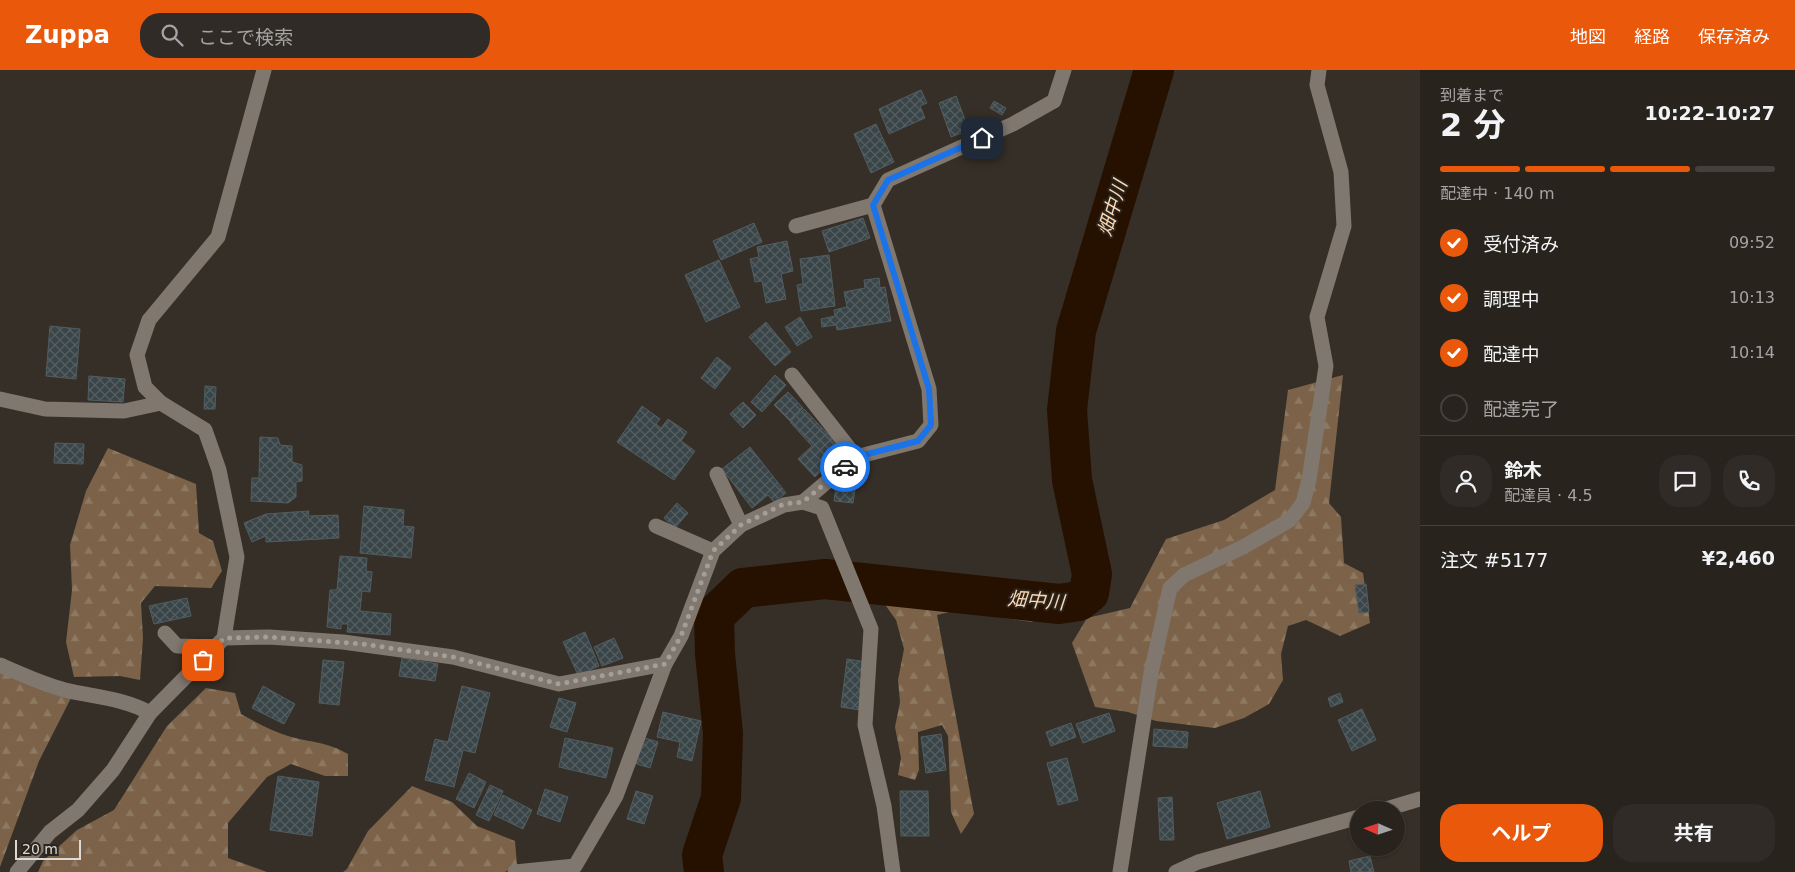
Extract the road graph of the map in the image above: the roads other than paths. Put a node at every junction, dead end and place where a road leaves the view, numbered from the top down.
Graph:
1 (264, 70) edge
2 (1064, 70) edge
3 (1319, 70) edge
4 (873, 205) junction
5 (796, 226) dead end
6 (792, 375) dead end
7 (0, 398) edge
8 (161, 403) junction
9 (856, 457) junction
10 (717, 474) dead end
11 (803, 502) junction
12 (741, 525) junction
13 (656, 526) dead end
14 (713, 551) junction
15 (165, 633) dead end
16 (220, 643) junction
17 (665, 664) junction
18 (0, 665) edge
19 (150, 713) junction
20 (1420, 799) edge
21 (1405, 803) edge
22 (1350, 820) edge
23 (17, 872) edge
24 (515, 872) edge
25 (893, 872) edge
26 (1120, 872) edge
27 (1176, 872) edge

1 - 8 street
2 - 4 street
3 - 26 street
4 - 5 street
4 - 9 street
6 - 9 street
7 - 8 street
8 - 16 street
9 - 11 street
10 - 12 street
11 - 12 street
11 - 25 street
12 - 14 street
13 - 14 street
14 - 17 street
15 - 16 street
16 - 17 street
16 - 19 street
17 - 24 street
18 - 19 street
19 - 23 street
20 - 21 street
22 - 27 street

